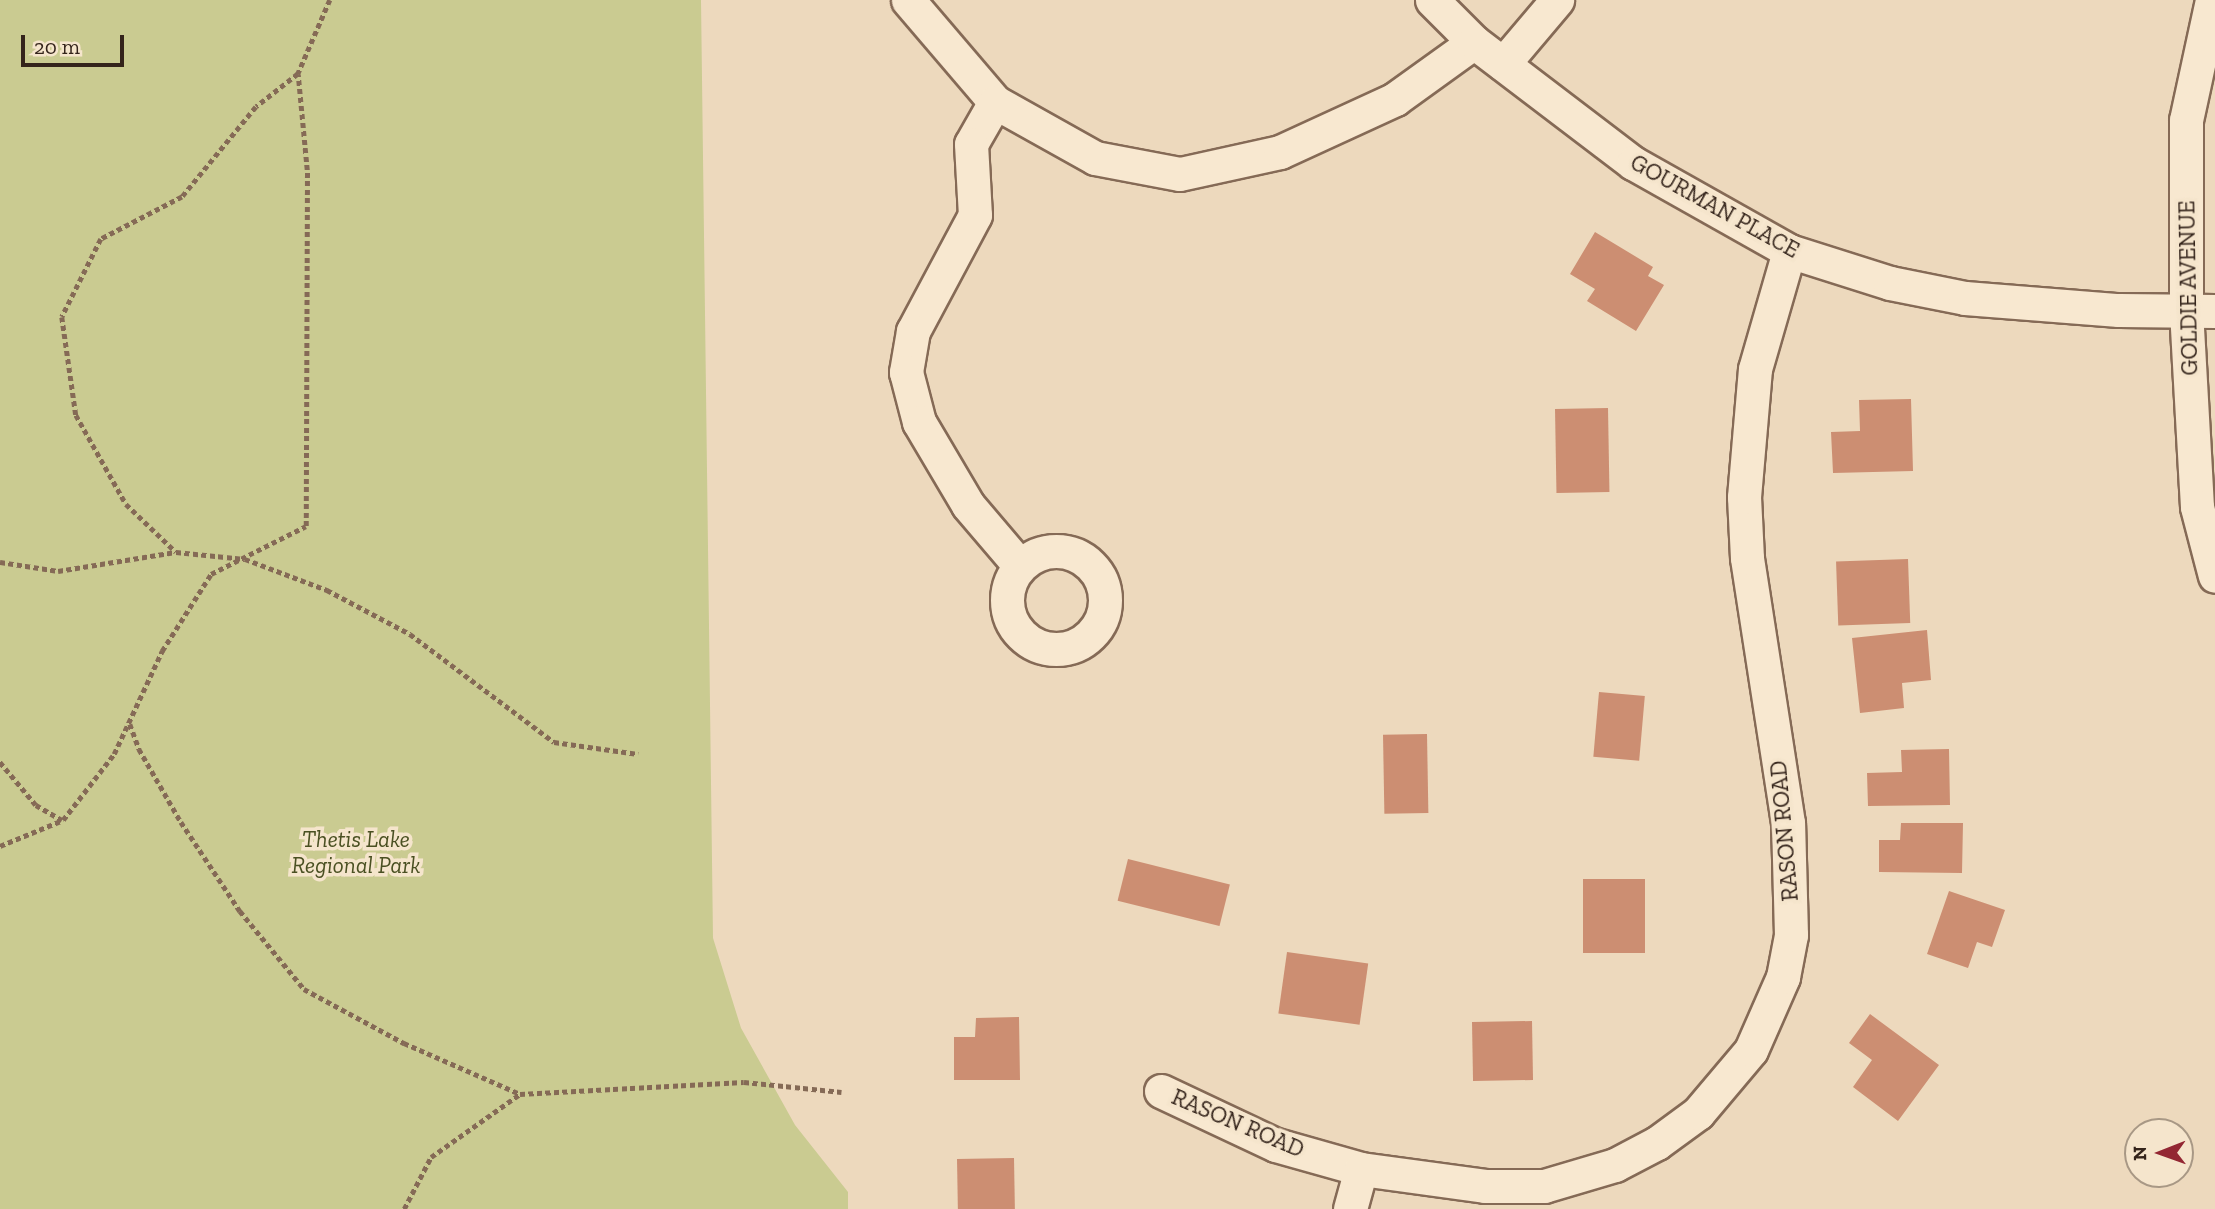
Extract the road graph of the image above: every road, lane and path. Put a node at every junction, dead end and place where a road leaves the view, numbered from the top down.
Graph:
1 (330, 0) edge
2 (908, 0) edge
3 (1432, 0) edge
4 (1557, 0) edge
5 (2212, 0) edge
6 (1474, 42) junction
7 (1503, 64) junction
8 (298, 74) junction
9 (995, 102) junction
10 (1789, 251) junction
11 (2200, 310) edge
12 (176, 552) junction
13 (245, 559) junction
14 (0, 562) edge
15 (1020, 566) dead end
16 (2215, 576) edge
17 (129, 722) junction
18 (638, 754) dead end
19 (0, 762) edge
20 (63, 820) junction
21 (0, 846) edge
22 (1161, 1091) dead end
23 (841, 1092) dead end
24 (520, 1094) junction
25 (1362, 1169) junction
26 (404, 1209) edge
27 (1350, 1209) edge

1 - 8 path
2 - 9 street
3 - 6 street, GOURMAN PLACE
4 - 7 street
5 - 11 street, GOLDIE AVENUE
6 - 7 street, GOURMAN PLACE
6 - 9 street
7 - 10 street, GOURMAN PLACE
8 - 12 path
8 - 13 path
9 - 15 street
10 - 11 street, GOURMAN PLACE
10 - 25 street, RASON ROAD
11 - 16 street, GOLDIE AVENUE
12 - 13 path
12 - 14 path
13 - 17 path
13 - 18 path
17 - 20 path
17 - 24 path
19 - 20 path
20 - 21 path
22 - 25 street, RASON ROAD
23 - 24 path
24 - 26 path
25 - 27 street

